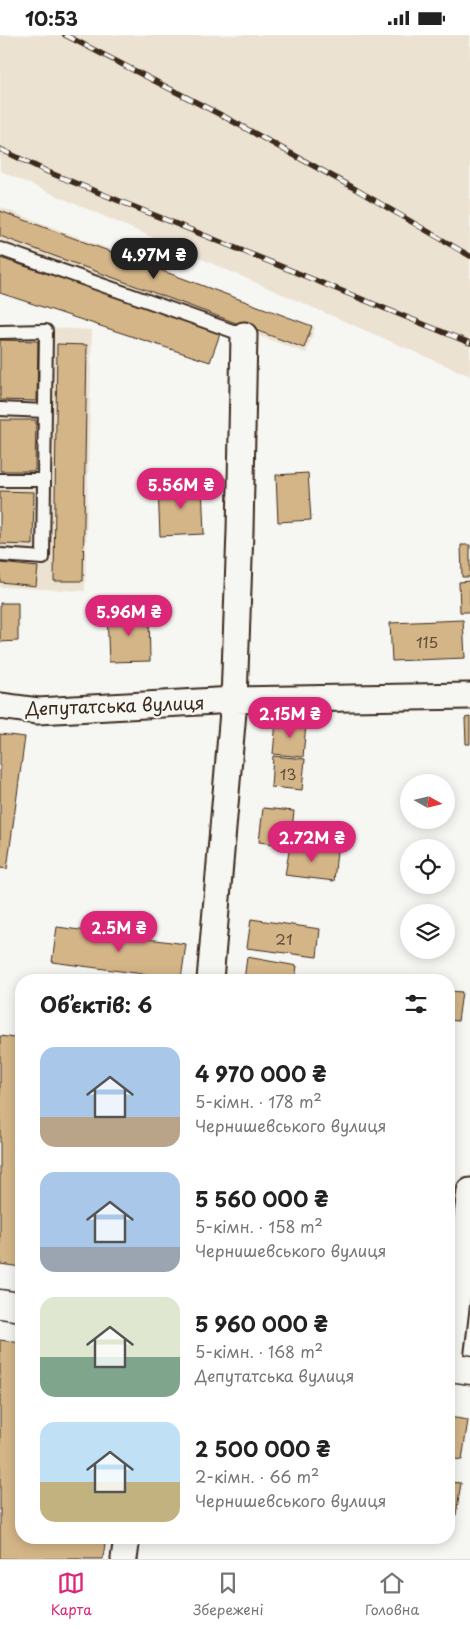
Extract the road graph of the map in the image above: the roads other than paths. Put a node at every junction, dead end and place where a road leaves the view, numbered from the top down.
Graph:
1 (0, 249) edge
2 (0, 332) edge
3 (244, 335) joint
4 (0, 409) edge
5 (45, 411) junction
6 (0, 480) edge
7 (44, 481) junction
8 (0, 555) edge
9 (470, 696) edge
10 (234, 700) junction
11 (0, 706) edge
12 (211, 974) edge
13 (470, 1191) edge
14 (0, 1304) edge
15 (15, 1306) edge
16 (455, 1317) edge
17 (455, 1368) edge
18 (470, 1370) edge
19 (126, 1544) edge
20 (124, 1559) edge

1 - 3 lane
2 - 5 lane
3 - 10 street
4 - 5 lane
5 - 7 lane
6 - 7 lane
7 - 8 lane
9 - 10 street, Депутатська вулиця
10 - 11 street, Депутатська вулиця
10 - 12 street
13 - 16 street
14 - 15 street
17 - 18 street
19 - 20 street

